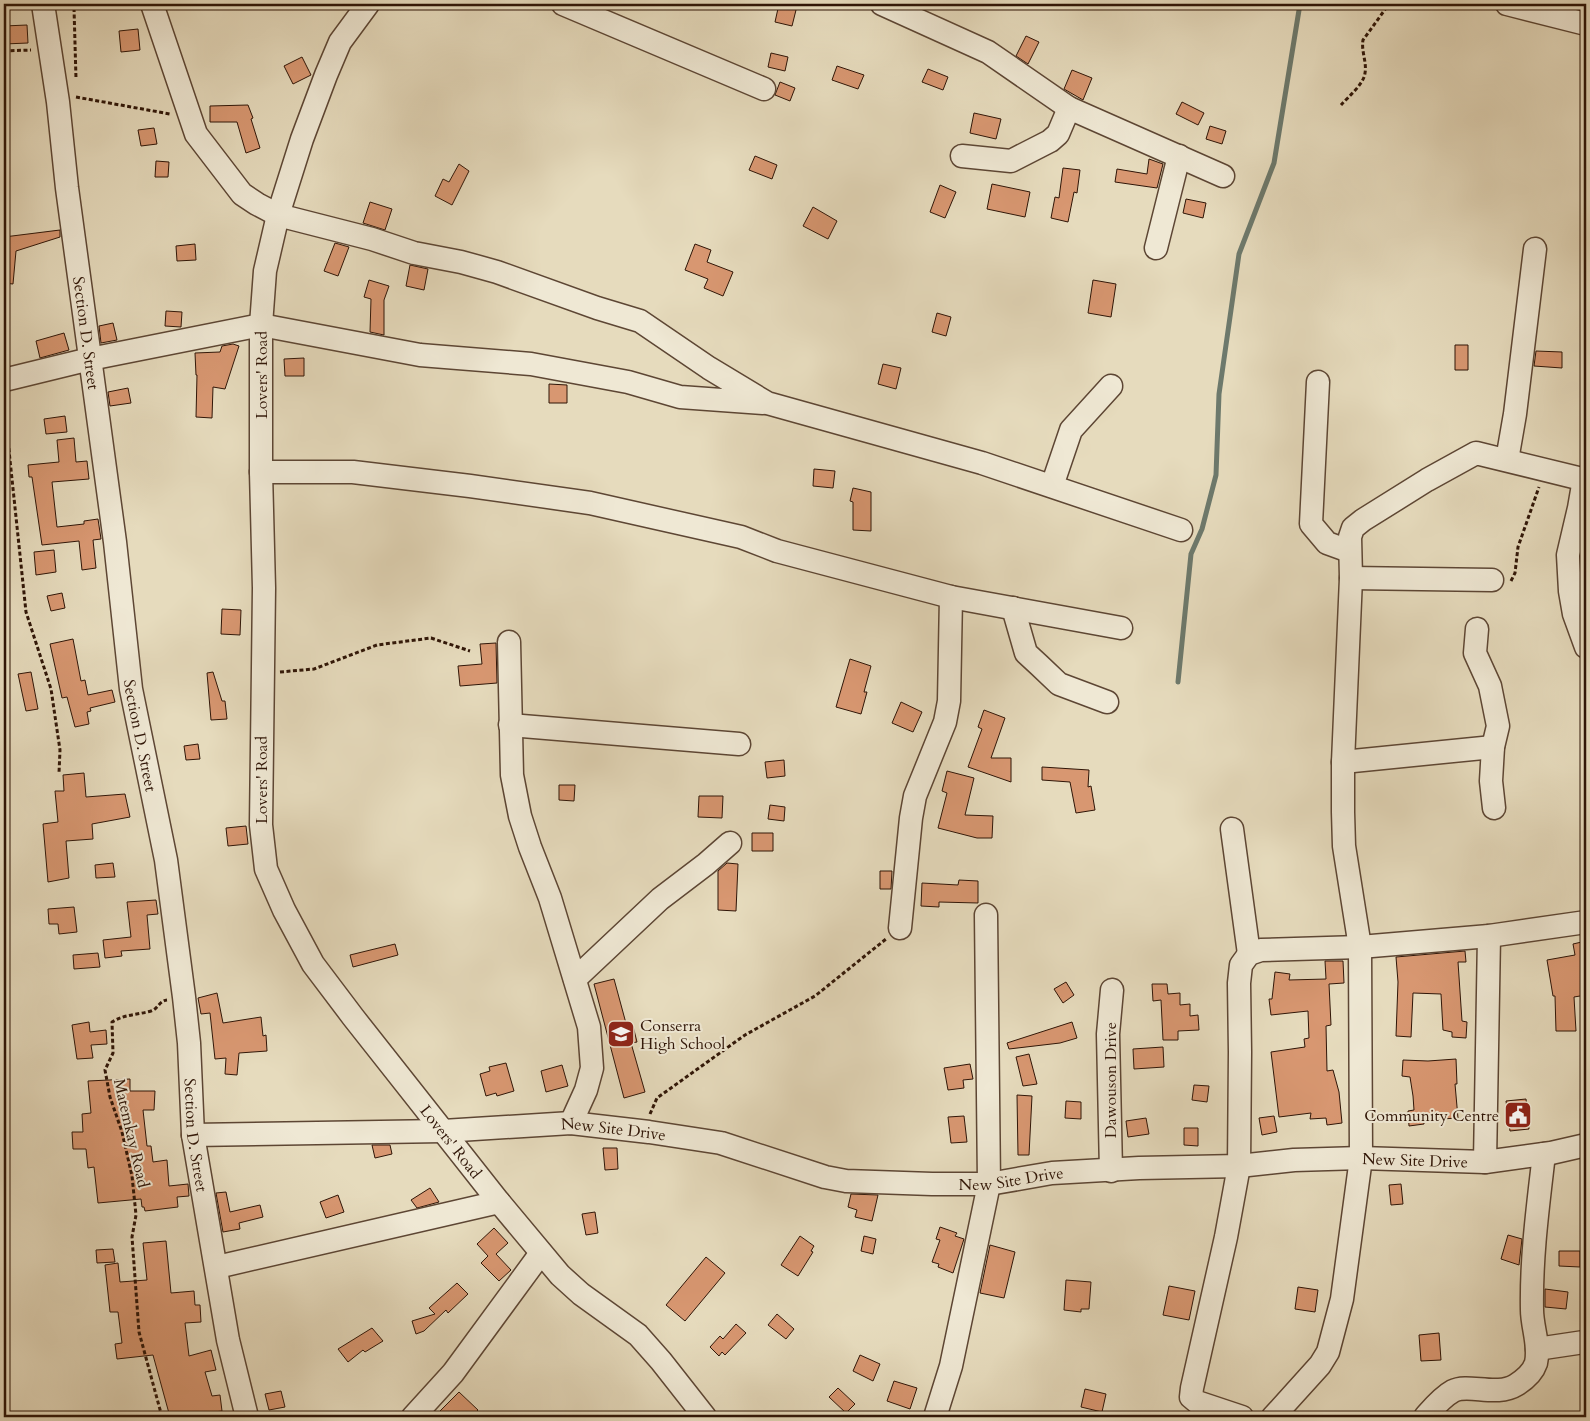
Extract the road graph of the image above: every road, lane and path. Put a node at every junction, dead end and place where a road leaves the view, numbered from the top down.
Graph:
1 (44, 4) edge
2 (152, 4) edge
3 (368, 4) edge
4 (563, 4) edge
5 (882, 4) edge
6 (1389, 4) edge
7 (1507, 4) edge
8 (74, 8) dead end
9 (1586, 24) edge
10 (50, 49) junction
11 (4, 51) edge
12 (76, 87) dead end
13 (764, 89) dead end
14 (58, 102) junction
15 (1341, 105) dead end
16 (1069, 108) junction
17 (188, 117) junction
18 (962, 156) dead end
19 (1179, 156) junction
20 (1223, 176) dead end
21 (278, 215) junction
22 (1156, 248) dead end
23 (1535, 248) dead end
24 (261, 325) junction
25 (90, 359) junction
26 (4, 380) edge
27 (1318, 382) dead end
28 (1111, 386) dead end
29 (4, 403) edge
30 (767, 403) junction
31 (1507, 460) junction
32 (1545, 469) junction
33 (261, 472) junction
34 (1585, 480) edge
35 (1052, 486) junction
36 (1181, 530) dead end
37 (1349, 551) junction
38 (1351, 578) junction
39 (1492, 580) joint
40 (951, 597) junction
41 (1013, 608) junction
42 (1121, 628) dead end
43 (1477, 629) dead end
44 (509, 642) dead end
45 (1586, 647) edge
46 (470, 651) dead end
47 (262, 674) junction
48 (1107, 702) dead end
49 (510, 725) junction
50 (739, 744) dead end
51 (1493, 747) junction
52 (1343, 762) junction
53 (59, 773) dead end
54 (1494, 808) dead end
55 (1232, 829) dead end
56 (730, 843) dead end
57 (986, 915) dead end
58 (1586, 922) edge
59 (900, 928) joint
60 (1489, 936) junction
61 (1360, 947) junction
62 (1249, 954) junction
63 (575, 979) junction
64 (1112, 990) dead end
65 (184, 997) junction
66 (571, 1123) junction
67 (443, 1131) junction
68 (649, 1132) junction
69 (193, 1135) junction
70 (1586, 1144) edge
71 (1544, 1154) junction
72 (1361, 1158) junction
73 (1485, 1162) junction
74 (1239, 1166) junction
75 (1111, 1171) junction
76 (989, 1184) junction
77 (499, 1202) junction
78 (541, 1253) junction
79 (217, 1267) junction
80 (1586, 1343) edge
81 (1537, 1349) junction
82 (162, 1417) edge
83 (247, 1417) edge
84 (413, 1417) edge
85 (705, 1417) edge
86 (935, 1417) edge
87 (1242, 1417) edge
88 (1273, 1417) edge
89 (1425, 1417) edge

1 - 10 street, Section D. Street
2 - 17 street
3 - 21 street, Lovers' Road
4 - 13 street
5 - 16 street
6 - 15 path
7 - 9 street
8 - 12 path
10 - 11 path
10 - 14 street, Section D. Street
14 - 17 path
14 - 25 street, Section D. Street
16 - 18 street
16 - 19 street
17 - 21 street
19 - 20 street
19 - 22 street
21 - 24 street, Lovers' Road
21 - 30 street
23 - 31 street
24 - 25 street
24 - 30 street
24 - 33 street, Lovers' Road
25 - 26 street
25 - 65 street, Section D. Street
27 - 37 street
28 - 35 street
29 - 53 path
30 - 35 street
31 - 32 street
31 - 37 street
32 - 34 street
32 - 39 path
33 - 40 street
33 - 47 street, Lovers' Road
34 - 45 street
35 - 36 street
37 - 38 street
38 - 39 street
38 - 52 street
40 - 41 street
40 - 59 street
41 - 42 street
41 - 48 street
43 - 51 street
44 - 49 street
46 - 47 path
47 - 67 street, Lovers' Road
49 - 50 street
49 - 63 street
51 - 52 street
51 - 54 street
52 - 61 street
55 - 62 street
56 - 63 street
57 - 76 street
58 - 60 street
59 - 68 path
60 - 61 street
60 - 73 street
61 - 62 street
61 - 72 street
62 - 74 street
63 - 66 street
64 - 75 street, Dawouson Drive
65 - 69 street, Section D. Street
65 - 82 path, Matemkay Road
66 - 67 street, New Site Drive
66 - 68 street, New Site Drive
67 - 69 street, New Site Drive
67 - 77 street, Lovers' Road
68 - 76 street, New Site Drive
69 - 79 street, Section D. Street
70 - 71 street, New Site Drive
71 - 73 street, New Site Drive
71 - 81 street
72 - 73 street, New Site Drive
72 - 74 street, New Site Drive
72 - 88 street
74 - 75 street, New Site Drive
74 - 87 street
75 - 76 street, New Site Drive
76 - 86 street
77 - 78 street, Lovers' Road
77 - 79 street
78 - 84 street
78 - 85 street, Lovers' Road
79 - 83 street, Section D. Street
80 - 81 street
81 - 89 street

